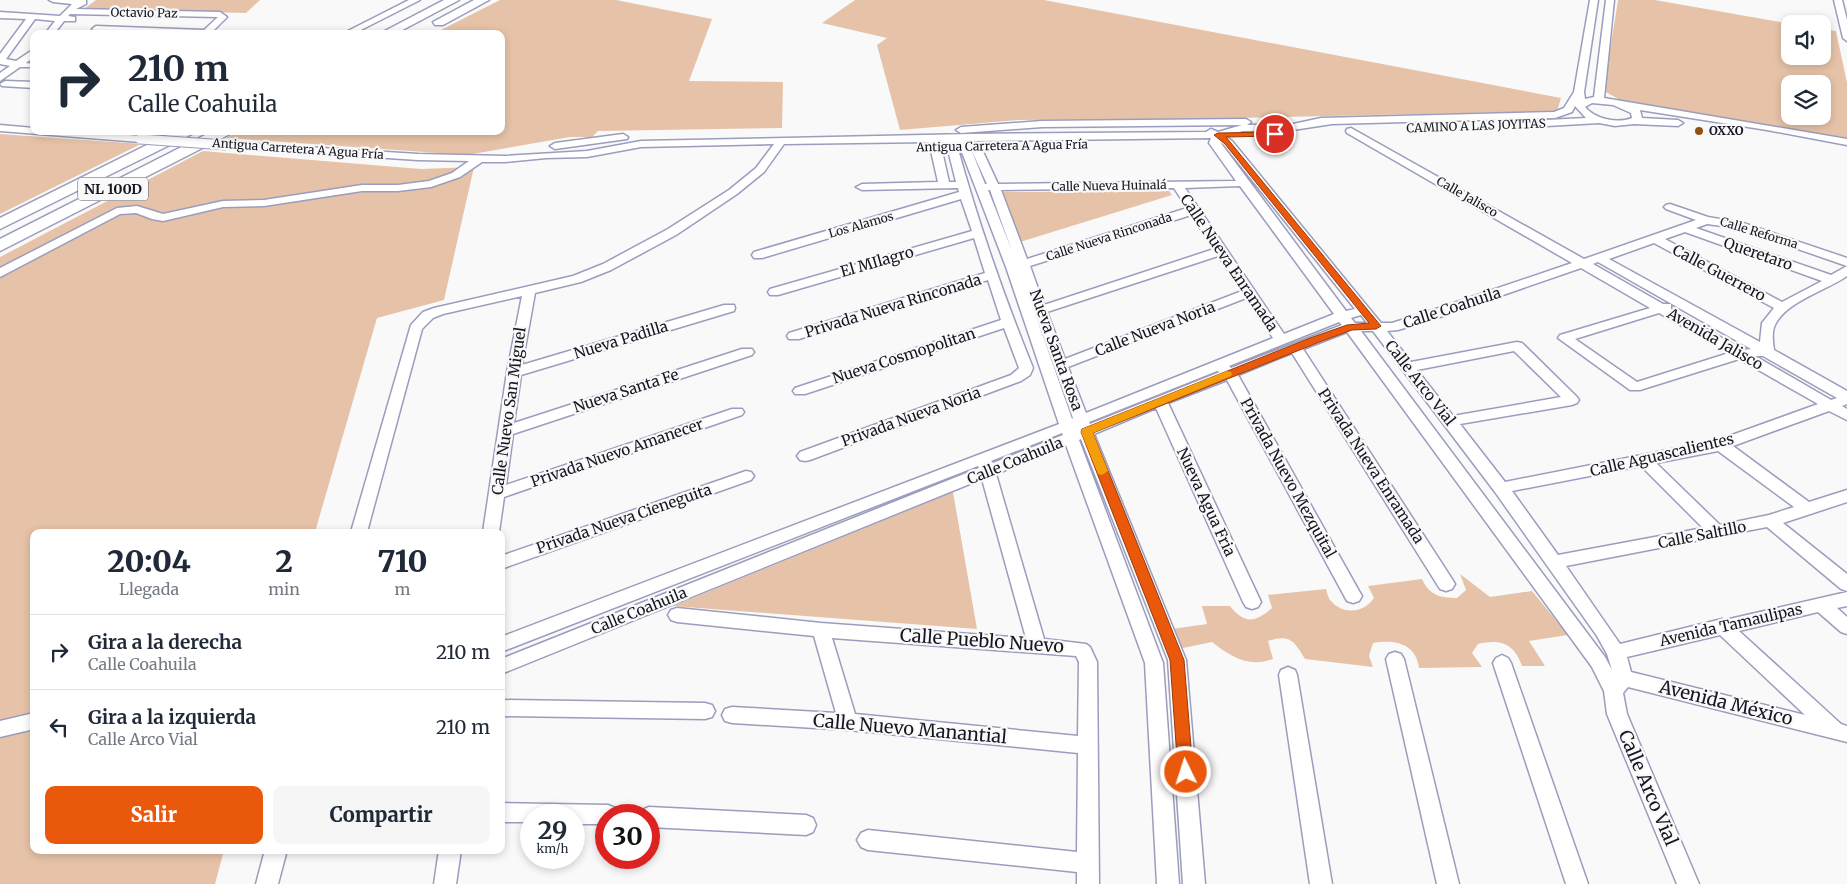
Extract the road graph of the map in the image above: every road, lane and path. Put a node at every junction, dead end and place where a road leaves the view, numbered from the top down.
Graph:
1 (52, 0) edge
2 (416, 0) edge
3 (453, 0) edge
4 (483, 0) edge
5 (1594, 0) edge
6 (1610, 0) edge
7 (1838, 0) edge
8 (86, 1) edge
9 (108, 12) junction
10 (72, 14) junction
11 (0, 15) edge
12 (32, 17) junction
13 (61, 19) junction
14 (52, 30) edge
15 (62, 30) edge
16 (95, 30) edge
17 (209, 30) edge
18 (354, 30) edge
19 (393, 30) edge
20 (425, 30) dead end
21 (1847, 38) edge
22 (30, 55) edge
23 (18, 65) junction
24 (30, 65) edge
25 (30, 66) edge
26 (2, 83) edge
27 (30, 85) edge
28 (1580, 99) junction
29 (1599, 100) junction
30 (1625, 105) junction
31 (0, 119) edge
32 (1601, 120) junction
33 (30, 121) edge
34 (1331, 121) junction
35 (1634, 121) junction
36 (1191, 122) junction
37 (1112, 123) junction
38 (1730, 126) junction
39 (0, 128) edge
40 (30, 131) edge
41 (1351, 131) junction
42 (91, 135) edge
43 (179, 135) edge
44 (225, 138) edge
45 (1220, 140) junction
46 (1847, 142) edge
47 (936, 143) junction
48 (963, 143) junction
49 (780, 145) junction
50 (1847, 148) edge
51 (479, 159) junction
52 (494, 159) junction
53 (1260, 184) junction
54 (944, 185) junction
55 (1177, 185) junction
56 (1241, 185) junction
57 (862, 187) dead end
58 (988, 187) junction
59 (963, 190) junction
60 (1670, 207) dead end
61 (1194, 210) junction
62 (1706, 220) junction
63 (0, 224) edge
64 (1684, 228) junction
65 (979, 233) junction
66 (1655, 239) junction
67 (0, 246) edge
68 (1220, 251) junction
69 (758, 256) dead end
70 (1599, 258) junction
71 (1847, 262) edge
72 (1583, 263) junction
73 (1018, 266) junction
74 (1847, 270) edge
75 (0, 273) edge
76 (992, 275) junction
77 (1832, 280) junction
78 (528, 290) junction
79 (774, 292) dead end
80 (1248, 293) junction
81 (1683, 304) junction
82 (729, 308) dead end
83 (1662, 308) junction
84 (1783, 308) junction
85 (1041, 310) junction
86 (1362, 311) junction
87 (1008, 322) junction
88 (1346, 322) junction
89 (1376, 326) junction
90 (794, 336) dead end
91 (1288, 344) junction
92 (1767, 351) junction
93 (747, 352) dead end
94 (1740, 354) junction
95 (1061, 364) junction
96 (1408, 367) junction
97 (1224, 369) junction
98 (514, 372) junction
99 (800, 391) dead end
100 (1847, 398) edge
101 (1160, 401) junction
102 (1830, 405) junction
103 (737, 412) dead end
104 (1847, 414) edge
105 (1450, 421) junction
106 (1077, 429) junction
107 (505, 431) junction
108 (1721, 445) junction
109 (805, 456) dead end
110 (1644, 461) junction
111 (986, 465) junction
112 (746, 476) dead end
113 (1501, 488) junction
114 (496, 494) junction
115 (1847, 496) edge
116 (1808, 510) junction
117 (1770, 522) junction
118 (360, 529) edge
119 (491, 529) edge
120 (796, 530) junction
121 (1717, 532) junction
122 (804, 545) junction
123 (505, 562) edge
124 (1554, 562) junction
125 (1446, 584) dead end
126 (1847, 584) edge
127 (1353, 596) dead end
128 (1847, 599) edge
129 (1252, 602) dead end
130 (1820, 604) junction
131 (677, 615) dead end
132 (1722, 626) junction
133 (1847, 627) edge
134 (821, 630) junction
135 (505, 643) edge
136 (1037, 645) junction
137 (1616, 652) junction
138 (1395, 659) dead end
139 (1177, 660) junction
140 (1154, 663) junction
141 (1502, 663) dead end
142 (505, 665) edge
143 (1288, 675) dead end
144 (1614, 681) junction
145 (505, 708) edge
146 (705, 711) dead end
147 (732, 715) dead end
148 (30, 722) edge
149 (848, 722) junction
150 (0, 729) edge
151 (1841, 732) edge
152 (1087, 746) junction
153 (505, 812) edge
154 (595, 815) edge
155 (660, 818) edge
156 (806, 826) dead end
157 (868, 840) dead end
158 (275, 854) edge
159 (449, 854) edge
160 (1087, 874) edge
161 (267, 884) edge
162 (445, 884) edge
163 (1168, 884) edge
164 (1194, 884) edge
165 (1321, 884) edge
166 (1448, 884) edge
167 (1577, 884) edge
168 (1688, 884) edge

1 - 8 street
2 - 18 street
3 - 19 highway
4 - 20 highway
5 - 28 street
6 - 29 street
7 - 21 street
8 - 10 street
9 - 10 street, Octavio Paz
9 - 16 street
9 - 17 street, Octavio Paz
10 - 13 street, Octavio Paz
10 - 15 street
11 - 12 street, Octavio Paz
12 - 13 street, Octavio Paz
12 - 23 street
13 - 14 street
22 - 23 street
23 - 24 street
23 - 26 street
25 - 26 street
26 - 27 street
28 - 29 street
28 - 32 street
28 - 34 street
29 - 30 street
30 - 35 street
30 - 46 street
31 - 33 street
32 - 35 street, CAMINO A LAS JOYITAS
32 - 41 street, CAMINO A LAS JOYITAS
34 - 36 street
34 - 45 street
35 - 38 street, CAMINO A LAS JOYITAS
36 - 37 street
36 - 45 street
37 - 48 street
37 - 52 street, Antigua Carretera A Agua Fría
38 - 46 street
38 - 50 street
39 - 40 street
41 - 45 street, Antigua Carretera A Agua Fría
41 - 72 street, Calle Jalisco
42 - 44 street, Antigua Carretera A Agua Fría, bridge
43 - 63 highway, NL 100D
44 - 51 street, Antigua Carretera A Agua Fría
44 - 67 highway, NL 100D
45 - 48 street, Antigua Carretera A Agua Fría
45 - 53 street, Calle Arco Vial
45 - 56 street, Calle Arco Vial
47 - 48 street, Antigua Carretera A Agua Fría
47 - 49 street, Antigua Carretera A Agua Fría
47 - 54 street
48 - 58 street, Nueva Santa Rosa
48 - 59 street
49 - 52 street, Antigua Carretera A Agua Fría
49 - 78 street
51 - 52 street, Antigua Carretera A Agua Fría
51 - 75 street
53 - 56 street, Calle Nueva Huinalá
53 - 86 street, Calle Arco Vial
54 - 57 street
54 - 59 street
55 - 56 street, Calle Nueva Huinalá
55 - 58 street, Calle Nueva Huinalá
55 - 61 street, Calle Nueva Enramada
56 - 88 street, Calle Arco Vial
58 - 73 street, Nueva Santa Rosa
59 - 65 street
59 - 69 street, Los Alamos
60 - 62 street, Calle Reforma
61 - 68 street, Calle Nueva Enramada
61 - 73 street, Calle Nueva Rinconada
62 - 64 street, Calle Coahuila
62 - 71 street, Calle Reforma
64 - 66 street, Calle Coahuila
64 - 77 street, Queretaro
65 - 76 street
65 - 79 street, El MIlagro
66 - 70 street, Calle Coahuila
66 - 84 street, Calle Guerrero
68 - 80 street, Calle Nueva Enramada
68 - 85 street
70 - 72 street, Calle Coahuila
70 - 81 street, Avenida Jalisco
72 - 83 street, Avenida Jalisco
72 - 89 street, Calle Coahuila
73 - 85 street, Nueva Santa Rosa
73 - 106 street, Nueva Santa Rosa
74 - 77 street
76 - 87 street
76 - 90 street, Privada Nueva Rinconada
77 - 84 street
78 - 98 street, Calle Nuevo San Miguel
78 - 118 street
80 - 91 street, Calle Nueva Enramada
80 - 95 street, Calle Nueva Noria
81 - 83 street
81 - 92 street, Avenida Jalisco
82 - 98 street, Nueva Padilla
83 - 94 street, Avenida Jalisco
83 - 94 street
84 - 92 street
85 - 95 street, Nueva Santa Rosa
86 - 88 street, Calle Coahuila
86 - 89 street, Calle Arco Vial
87 - 99 street, Nueva Cosmopolitan
87 - 109 street, Privada Nueva Noria
88 - 89 street, Calle Coahuila
88 - 91 street, Calle Coahuila
88 - 144 street, Calle Arco Vial
89 - 96 street, Calle Arco Vial
91 - 97 street, Calle Coahuila
91 - 125 street, Privada Nueva Enramada
92 - 94 street
92 - 100 street, Avenida Jalisco
93 - 107 street, Nueva Santa Fe
94 - 102 street, Avenida Jalisco
95 - 106 street, Nueva Santa Rosa
96 - 105 street, Calle Arco Vial
96 - 105 street
97 - 101 street, Calle Coahuila
97 - 106 street, Calle Coahuila
97 - 127 street, Privada Nuevo Mezquital
98 - 107 street, Calle Nuevo San Miguel
100 - 102 street, Calle Aguascalientes
101 - 106 street, Calle Coahuila
101 - 129 street, Nueva Agua Fria
102 - 104 street, Avenida Jalisco
102 - 108 street, Calle Aguascalientes
103 - 114 street, Privada Nuevo Amanecer
105 - 113 street, Calle Arco Vial
106 - 111 street, Calle Coahuila
106 - 139 street, Nueva Santa Rosa
106 - 140 street, Nueva Santa Rosa
107 - 114 street, Calle Nuevo San Miguel
108 - 110 street, Calle Aguascalientes
108 - 116 street
110 - 113 street, Calle Aguascalientes
110 - 121 street
111 - 120 street, Calle Coahuila
111 - 122 street, Calle Coahuila
111 - 136 street
112 - 123 street, Privada Nueva Cieneguita
113 - 124 street, Calle Arco Vial
114 - 119 street, Calle Nuevo San Miguel
115 - 116 street, Calle Saltillo
116 - 117 street, Calle Saltillo
117 - 121 street, Calle Saltillo
117 - 126 street
120 - 122 street
120 - 135 street, Calle Coahuila
121 - 124 street, Calle Saltillo
122 - 142 street, Calle Coahuila
124 - 137 street, Calle Arco Vial
128 - 130 street, Avenida Tamaulipas
130 - 132 street, Avenida Tamaulipas
130 - 133 street
131 - 134 street, Calle Pueblo Nuevo
132 - 137 street, Avenida Tamaulipas
132 - 151 street
134 - 136 street, Calle Pueblo Nuevo
134 - 149 street
136 - 152 street, Calle Pueblo Nuevo
137 - 144 street, Calle Arco Vial
138 - 166 street
139 - 140 street
139 - 164 street, Nueva Santa Rosa
140 - 163 street, Nueva Santa Rosa
141 - 167 street
143 - 165 street
144 - 151 street, Avenida México
144 - 168 street, Calle Arco Vial
145 - 146 street
147 - 149 street, Calle Nuevo Manantial
148 - 150 street
149 - 152 street, Calle Nuevo Manantial
152 - 160 street, Calle Pueblo Nuevo
153 - 154 street
155 - 156 street
157 - 160 street
158 - 161 street
159 - 162 street

